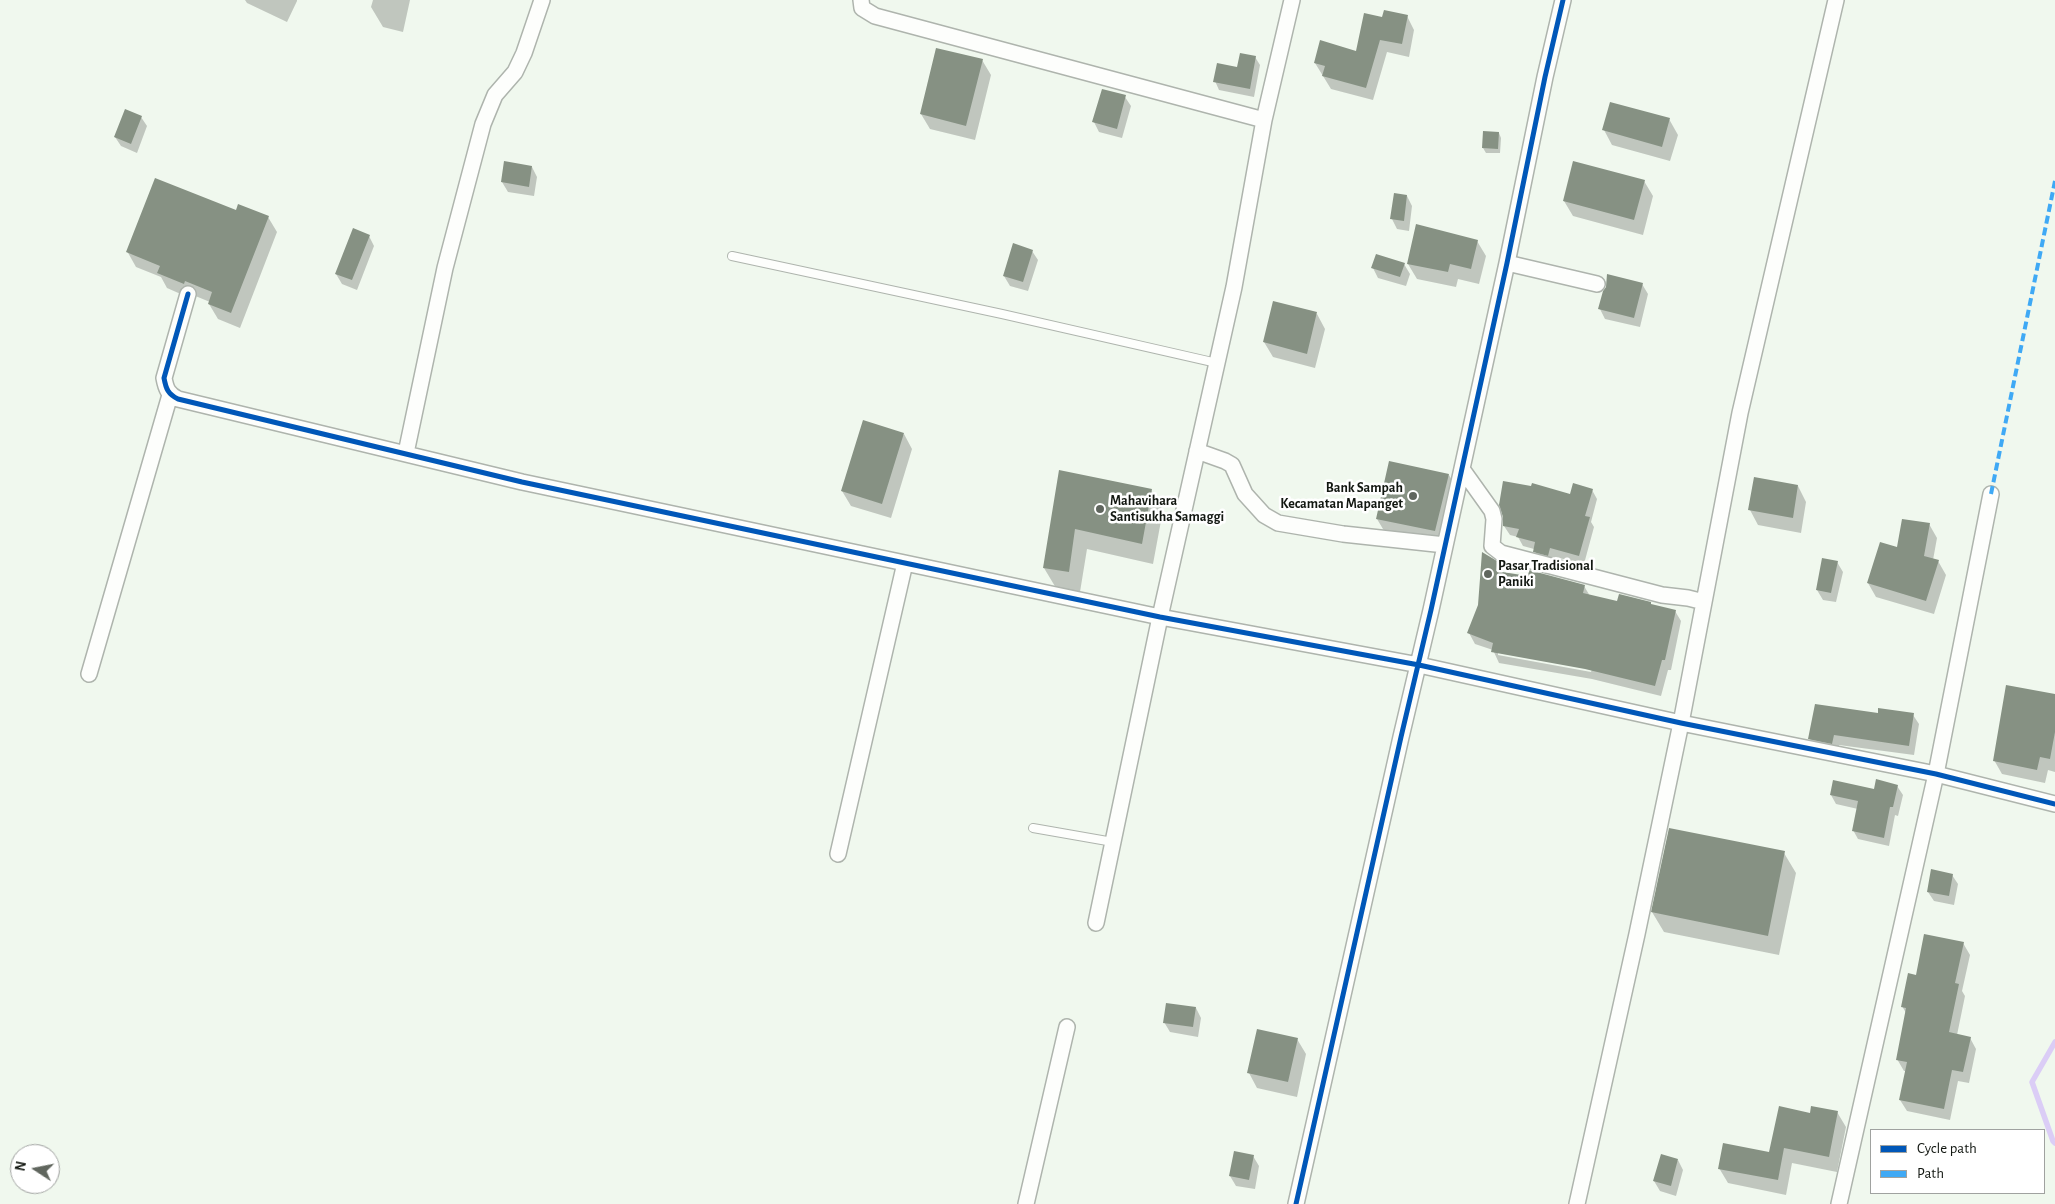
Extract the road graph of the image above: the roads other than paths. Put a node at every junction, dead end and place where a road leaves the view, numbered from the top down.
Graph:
1 (542, 0) edge
2 (861, 0) edge
3 (1292, 0) edge
4 (1563, 0) edge
5 (1836, 0) edge
6 (1264, 120) junction
7 (732, 256) dead end
8 (1507, 262) junction
9 (1597, 284) dead end
10 (188, 294) dead end
11 (1217, 363) junction
12 (170, 395) junction
13 (1197, 452) junction
14 (406, 453) junction
15 (1462, 469) junction
16 (1991, 494) dead end
17 (1446, 545) junction
18 (905, 563) junction
19 (1704, 602) junction
20 (1160, 617) junction
21 (1419, 665) junction
22 (88, 674) dead end
23 (1681, 723) junction
24 (1936, 774) junction
25 (2055, 804) edge
26 (1033, 828) dead end
27 (1113, 842) junction
28 (838, 854) dead end
29 (1096, 923) dead end
30 (1067, 1027) dead end
31 (1026, 1204) edge
32 (1296, 1204) edge
33 (1577, 1204) edge
34 (1839, 1204) edge

1 - 14 street
2 - 6 street
3 - 6 street
4 - 8 street
5 - 19 street
6 - 11 street
7 - 11 lane
8 - 9 street
8 - 15 street
10 - 12 street
11 - 13 street
12 - 14 street
12 - 22 street
13 - 17 street
13 - 20 street
14 - 18 street
15 - 17 street
15 - 19 street
16 - 24 street
17 - 21 street
18 - 20 street
18 - 28 street
19 - 23 street
20 - 21 street
20 - 27 street
21 - 23 street
21 - 32 street
23 - 24 street
23 - 33 street
24 - 25 street
24 - 34 street
26 - 27 lane
27 - 29 street
30 - 31 street

